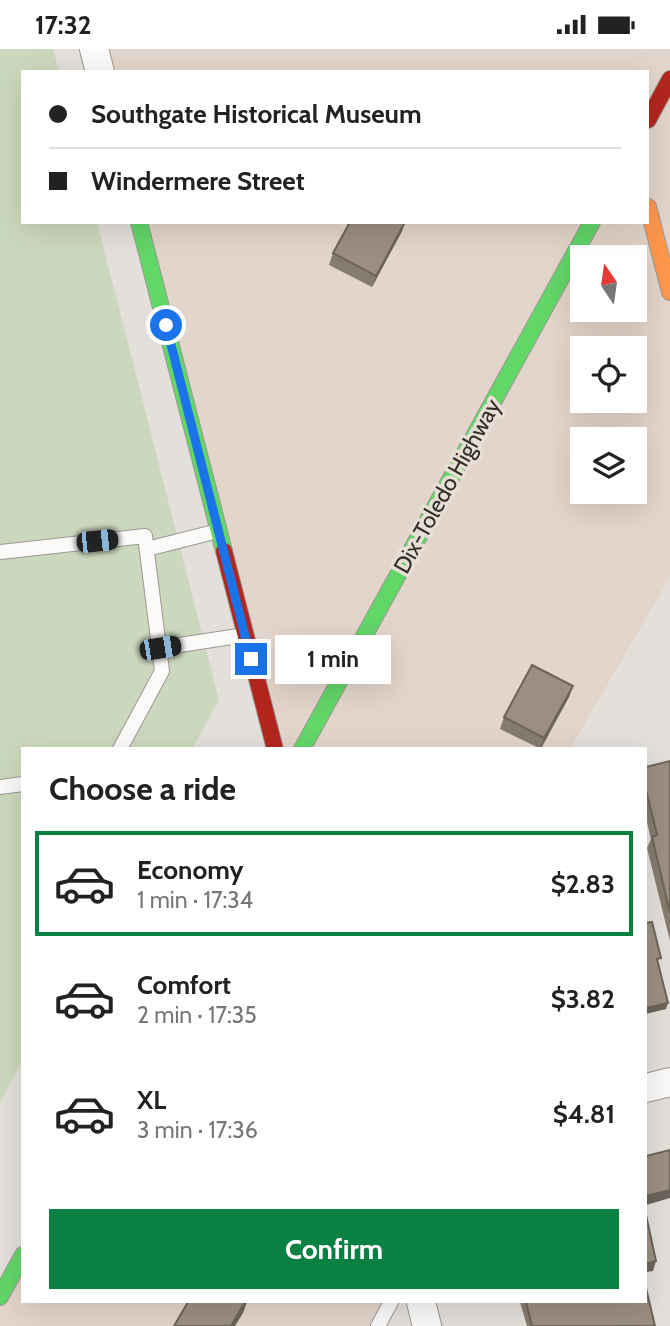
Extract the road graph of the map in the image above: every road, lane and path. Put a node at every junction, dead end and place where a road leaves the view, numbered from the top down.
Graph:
1 (94, 49) edge
2 (99, 70) edge
3 (670, 79) edge
4 (649, 118) edge
5 (649, 211) edge
6 (140, 224) edge
7 (591, 224) edge
8 (670, 292) edge
9 (219, 531) junction
10 (147, 549) junction
11 (0, 552) edge
12 (246, 635) junction
13 (160, 648) junction
14 (121, 747) edge
15 (274, 747) edge
16 (303, 747) edge
17 (21, 784) edge
18 (0, 787) edge
19 (670, 1082) edge
20 (647, 1088) edge
21 (390, 1303) edge
22 (421, 1303) edge
23 (378, 1326) edge
24 (427, 1326) edge

1 - 2 street
3 - 4 main road
5 - 8 main road
6 - 9 main road
7 - 16 main road, Dix-Toledo Highway
9 - 10 lane
9 - 12 main road
10 - 11 lane
10 - 13 lane
12 - 13 lane
12 - 15 main road
13 - 14 lane
17 - 18 lane
19 - 20 street
21 - 23 lane
22 - 24 street

